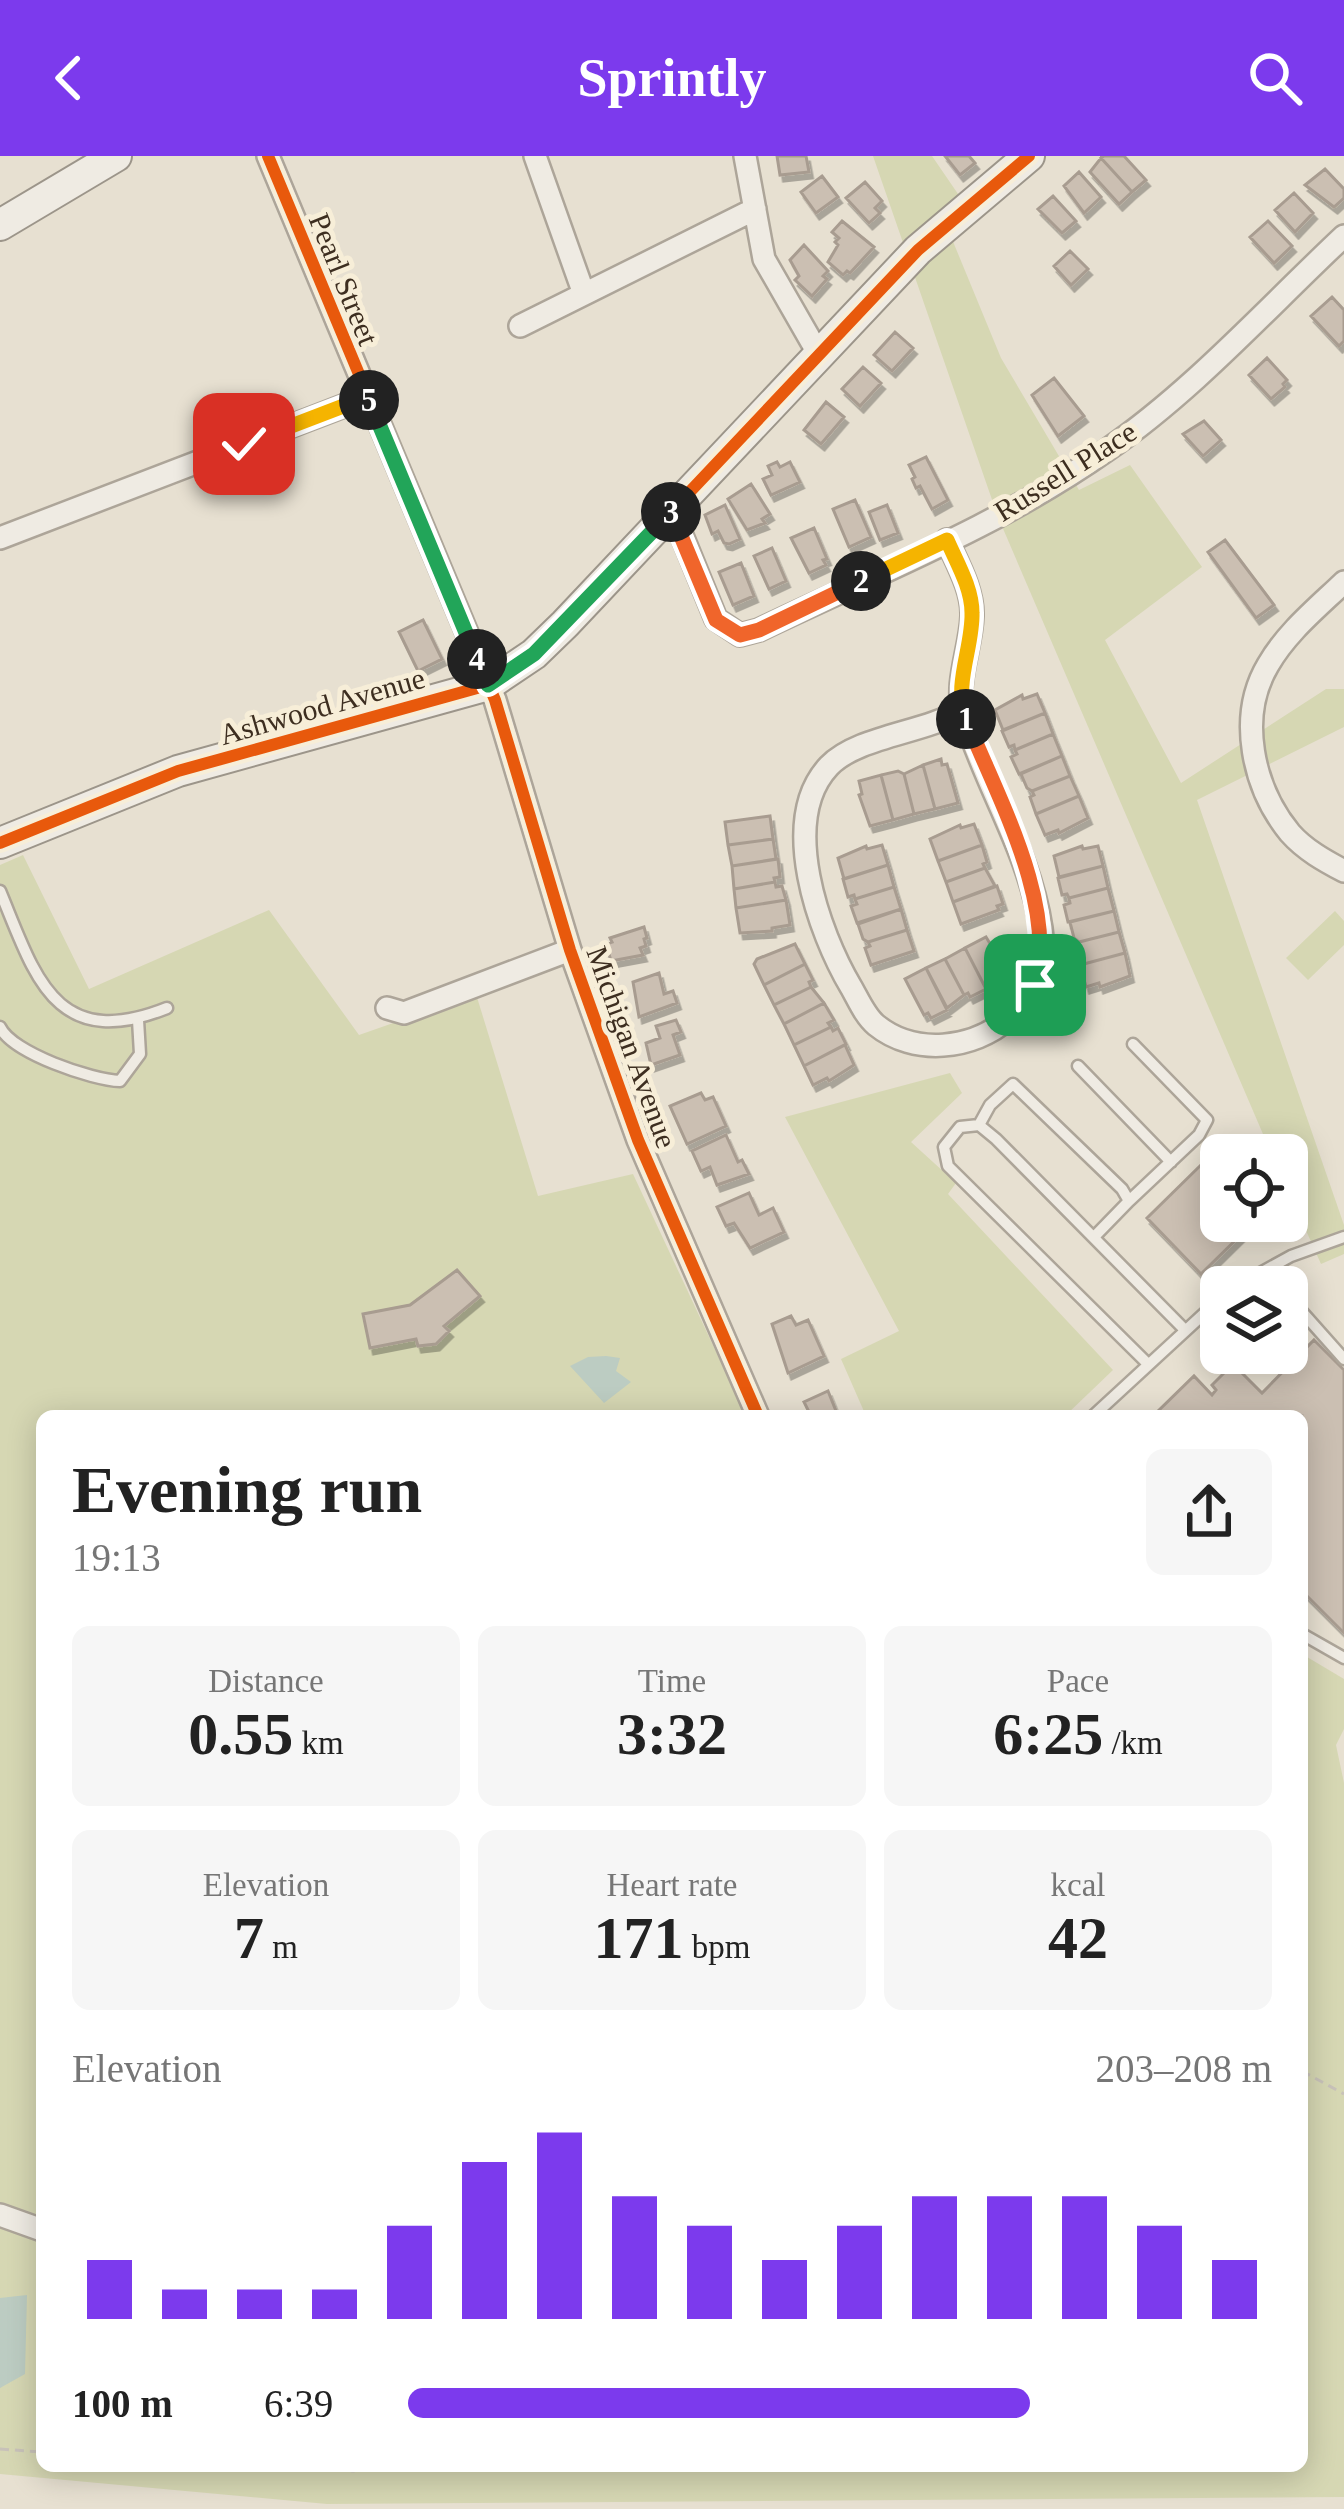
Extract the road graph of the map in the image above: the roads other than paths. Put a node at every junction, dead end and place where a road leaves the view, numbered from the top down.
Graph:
1 (116, 156) edge
2 (268, 156) edge
3 (535, 156) edge
4 (745, 156) edge
5 (1029, 156) edge
6 (755, 209) junction
7 (0, 225) edge
8 (1344, 236) edge
9 (584, 294) junction
10 (520, 326) dead end
11 (818, 352) junction
12 (367, 397) junction
13 (672, 511) junction
14 (0, 538) edge
15 (947, 540) junction
16 (1344, 581) edge
17 (488, 685) junction
18 (962, 710) junction
19 (0, 843) edge
20 (1344, 871) edge
21 (0, 891) edge
22 (570, 950) junction
23 (167, 1008) dead end
24 (387, 1008) dead end
25 (138, 1020) junction
26 (0, 1027) edge
27 (1133, 1043) dead end
28 (1078, 1066) dead end
29 (980, 1125) junction
30 (1171, 1162) junction
31 (1129, 1201) junction
32 (1094, 1237) junction
33 (1344, 1237) edge
34 (1273, 1265) edge
35 (1308, 1314) edge
36 (1200, 1316) edge
37 (1184, 1329) junction
38 (1344, 1359) edge
39 (1148, 1364) junction
40 (755, 1410) edge
41 (1099, 1410) edge
42 (1308, 1637) edge
43 (1344, 1658) edge
44 (0, 2216) edge
45 (36, 2228) edge

1 - 7 street
2 - 12 street, Pearl Street
3 - 9 street
4 - 6 street
5 - 11 street, Ashwood Avenue
6 - 9 street
6 - 11 street
8 - 15 street, Russell Place
9 - 10 street
11 - 13 street, Ashwood Avenue
12 - 14 street
12 - 17 street, Pearl Street
13 - 15 street, Russell Place
13 - 17 street, Ashwood Avenue
15 - 18 street
16 - 20 street
17 - 19 street, Ashwood Avenue
17 - 22 street, Michigan Avenue
18 - 18 street
21 - 25 lane
22 - 24 street
22 - 40 street, Michigan Avenue
23 - 25 lane
25 - 26 lane
27 - 30 lane
28 - 30 lane
29 - 31 lane
29 - 32 lane
29 - 39 lane
30 - 31 lane
31 - 32 lane
32 - 37 lane
33 - 34 lane
35 - 38 lane
36 - 37 lane
37 - 39 lane
39 - 41 lane
42 - 43 lane
44 - 45 street

